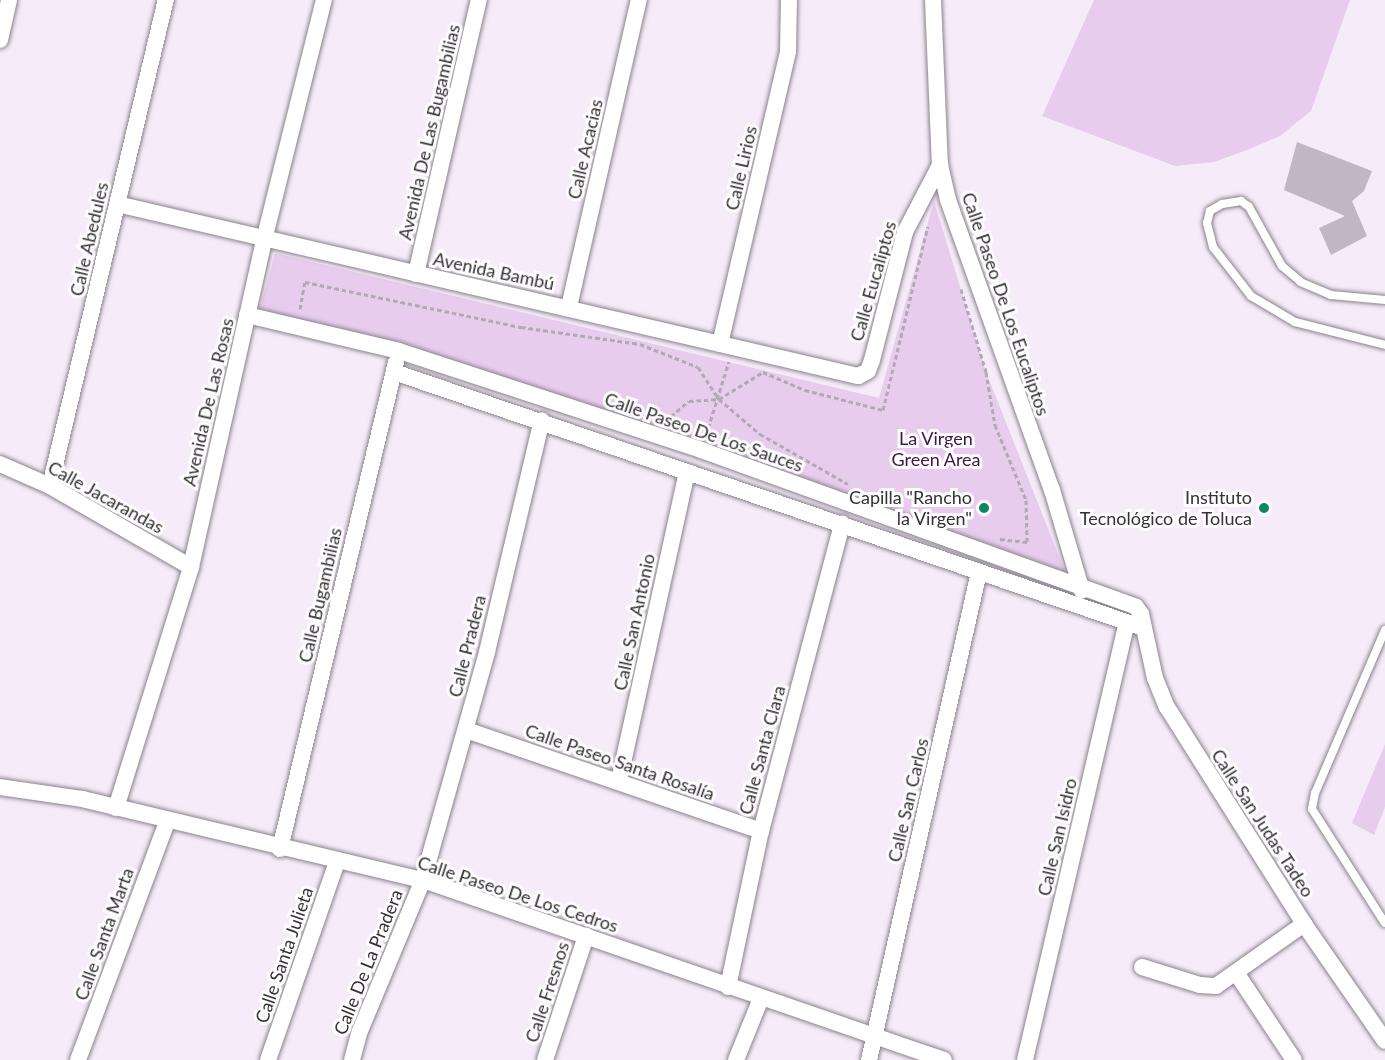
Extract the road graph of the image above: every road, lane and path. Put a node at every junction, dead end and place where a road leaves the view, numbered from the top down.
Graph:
1 (9, 0) edge
2 (166, 0) edge
3 (324, 0) edge
4 (479, 0) edge
5 (639, 0) edge
6 (789, 0) edge
7 (933, 0) edge
8 (0, 40) edge
9 (940, 165) junction
10 (117, 204) junction
11 (928, 224) dead end
12 (264, 240) junction
13 (416, 274) junction
14 (958, 281) dead end
15 (1385, 300) edge
16 (569, 307) junction
17 (309, 311) dead end
18 (247, 315) junction
19 (1385, 345) edge
20 (726, 346) junction
21 (399, 351) junction
22 (393, 372) junction
23 (862, 376) joint
24 (719, 399) junction
25 (542, 420) junction
26 (657, 427) dead end
27 (701, 450) junction
28 (0, 464) edge
29 (687, 472) junction
30 (50, 486) junction
31 (854, 487) dead end
32 (842, 524) junction
33 (995, 538) dead end
34 (191, 567) junction
35 (979, 572) junction
36 (1080, 584) junction
37 (1140, 611) joint
38 (1088, 612) junction
39 (1127, 623) junction
40 (1144, 628) junction
41 (1385, 630) edge
42 (466, 730) junction
43 (619, 781) junction
44 (0, 787) edge
45 (116, 808) junction
46 (167, 822) junction
47 (761, 831) junction
48 (280, 849) junction
49 (337, 862) junction
50 (423, 880) junction
51 (1385, 923) edge
52 (1304, 924) junction
53 (586, 936) junction
54 (1142, 968) dead end
55 (1237, 974) junction
56 (728, 987) junction
57 (761, 998) junction
58 (874, 1036) junction
59 (1385, 1041) edge
60 (78, 1060) edge
61 (268, 1060) edge
62 (352, 1060) edge
63 (545, 1060) edge
64 (736, 1060) edge
65 (869, 1060) edge
66 (944, 1060) edge
67 (1025, 1060) edge
68 (1294, 1060) edge

1 - 8 street
2 - 10 street, Calle Abedules
3 - 12 street, Avenida De Las Rosas
4 - 13 street, Avenida De Las Bugambilias
5 - 16 street, Calle Acacias
6 - 20 street, Calle Lirios
7 - 9 street, Calle Paseo De Los Eucaliptos
9 - 23 street, Calle Eucaliptos
9 - 36 street, Calle Paseo De Los Eucaliptos
10 - 12 street, Avenida Bambú
10 - 30 street, Calle Abedules
11 - 24 path
12 - 13 street, Avenida Bambú
12 - 18 street, Avenida De Las Rosas
13 - 16 street, Avenida Bambú
14 - 33 path
15 - 19 lane
16 - 20 street, Avenida Bambú
17 - 24 path
18 - 21 street, Calle Paseo De Los Sauces
18 - 34 street, Avenida De Las Rosas
20 - 23 street, Avenida Bambú
20 - 24 path
21 - 22 street, Calle Bugambilias
21 - 27 street, Calle Paseo De Los Sauces
22 - 25 street
22 - 48 street, Calle Bugambilias
24 - 26 path
24 - 27 path
24 - 31 path
25 - 29 street
25 - 42 street, Calle Pradera
27 - 36 street, Calle Paseo De Los Sauces
28 - 30 street, Calle Jacarandas
29 - 32 street
29 - 43 street, Calle San Antonio
30 - 34 street, Calle Jacarandas
32 - 35 street
32 - 47 street, Calle Santa Clara
34 - 45 street, Avenida De Las Rosas
35 - 38 street
35 - 58 street, Calle San Carlos
36 - 37 street, Calle Paseo De Los Sauces
36 - 38 street, Calle Paseo De Los Eucaliptos
37 - 40 street, Calle San Judas Tadeo
38 - 39 street
39 - 40 street
39 - 67 street, Calle San Isidro
40 - 52 street, Calle San Judas Tadeo
41 - 51 lane
42 - 43 street, Calle Paseo Santa Rosalía
42 - 50 street, Calle Pradera
43 - 47 street, Calle Paseo Santa Rosalía
44 - 45 street, Calle Paseo De Los Cedros
45 - 46 street, Calle Paseo De Los Cedros
46 - 48 street, Calle Paseo De Los Cedros
46 - 60 street, Calle Santa Marta
47 - 56 street, Calle Santa Clara
48 - 49 street, Calle Paseo De Los Cedros
49 - 50 street, Calle Paseo De Los Cedros
49 - 61 street, Calle Santa Julieta
50 - 53 street, Calle Paseo De Los Cedros
50 - 62 street, Calle De La Pradera
52 - 55 street
52 - 59 street, Calle San Judas Tadeo
53 - 56 street, Calle Paseo De Los Cedros
53 - 63 street, Calle Fresnos
54 - 55 street
55 - 68 street
56 - 57 street, Calle Paseo De Los Cedros
57 - 58 street, Calle Paseo De Los Cedros
57 - 64 street
58 - 65 street, Calle San Carlos
58 - 66 street, Calle Paseo De Los Cedros

